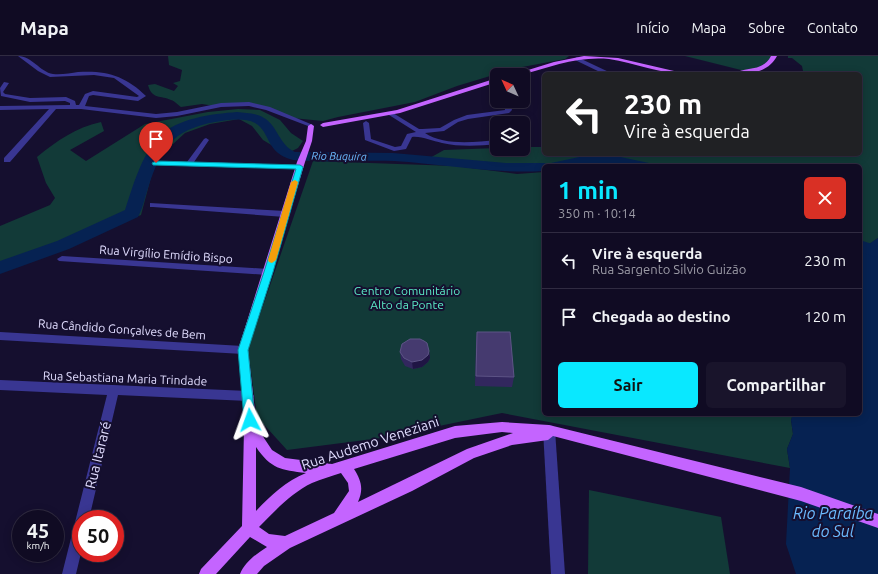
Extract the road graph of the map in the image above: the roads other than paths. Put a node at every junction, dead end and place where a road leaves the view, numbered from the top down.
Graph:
1 (21, 56) edge
2 (774, 56) edge
3 (35, 57) edge
4 (577, 59) junction
5 (36, 67) junction
6 (530, 71) edge
7 (605, 72) edge
8 (671, 72) edge
9 (749, 72) edge
10 (490, 82) edge
11 (6, 83) dead end
12 (55, 107) junction
13 (73, 107) junction
14 (81, 107) junction
15 (0, 108) edge
16 (509, 108) edge
17 (391, 114) junction
18 (366, 123) dead end
19 (317, 124) junction
20 (419, 132) junction
21 (206, 140) dead end
22 (490, 142) edge
23 (7, 160) dead end
24 (156, 163) dead end
25 (189, 164) junction
26 (300, 164) junction
27 (153, 205) dead end
28 (285, 214) junction
29 (62, 259) dead end
30 (268, 272) junction
31 (0, 336) edge
32 (243, 350) junction
33 (0, 386) edge
34 (114, 390) junction
35 (248, 396) junction
36 (250, 420) junction
37 (552, 432) junction
38 (338, 468) junction
39 (84, 510) edge
40 (338, 518) junction
41 (878, 521) edge
42 (249, 527) junction
43 (285, 543) junction
44 (72, 562) edge
45 (69, 574) edge
46 (206, 574) edge
47 (247, 574) edge
48 (558, 574) edge

1 - 5 street
2 - 9 main road
3 - 5 street
4 - 6 main road
4 - 7 street
4 - 8 main road
5 - 14 street
10 - 17 main road
11 - 13 street
12 - 13 street
12 - 15 street
12 - 23 street
13 - 14 street
14 - 19 street
16 - 20 street
17 - 19 main road
17 - 20 street
18 - 20 street
19 - 26 main road
20 - 22 street
21 - 25 street
24 - 25 street
25 - 26 street
26 - 28 main road
27 - 28 street
28 - 30 main road
29 - 30 street, Rua Virgílio Emídio Bispo
30 - 32 main road
31 - 32 street, Rua Cândido Gonçalves de Bem
32 - 35 main road
33 - 34 street, Rua Sebastiana Maria Trindade
34 - 35 street, Rua Sebastiana Maria Trindade
34 - 39 street, Rua Itararé
35 - 36 main road
36 - 38 main road
36 - 42 main road
37 - 38 main road, Rua Audemo Veneziani
37 - 40 main road, Rua Audemo Veneziani
37 - 41 main road, Rua Audemo Veneziani
37 - 48 street
38 - 40 main road
38 - 42 main road, Rua Audemo Veneziani
40 - 43 main road, Rua Audemo Veneziani
42 - 43 main road
42 - 46 main road, Rua Audemo Veneziani
43 - 47 main road, Rua Audemo Veneziani
44 - 45 street

